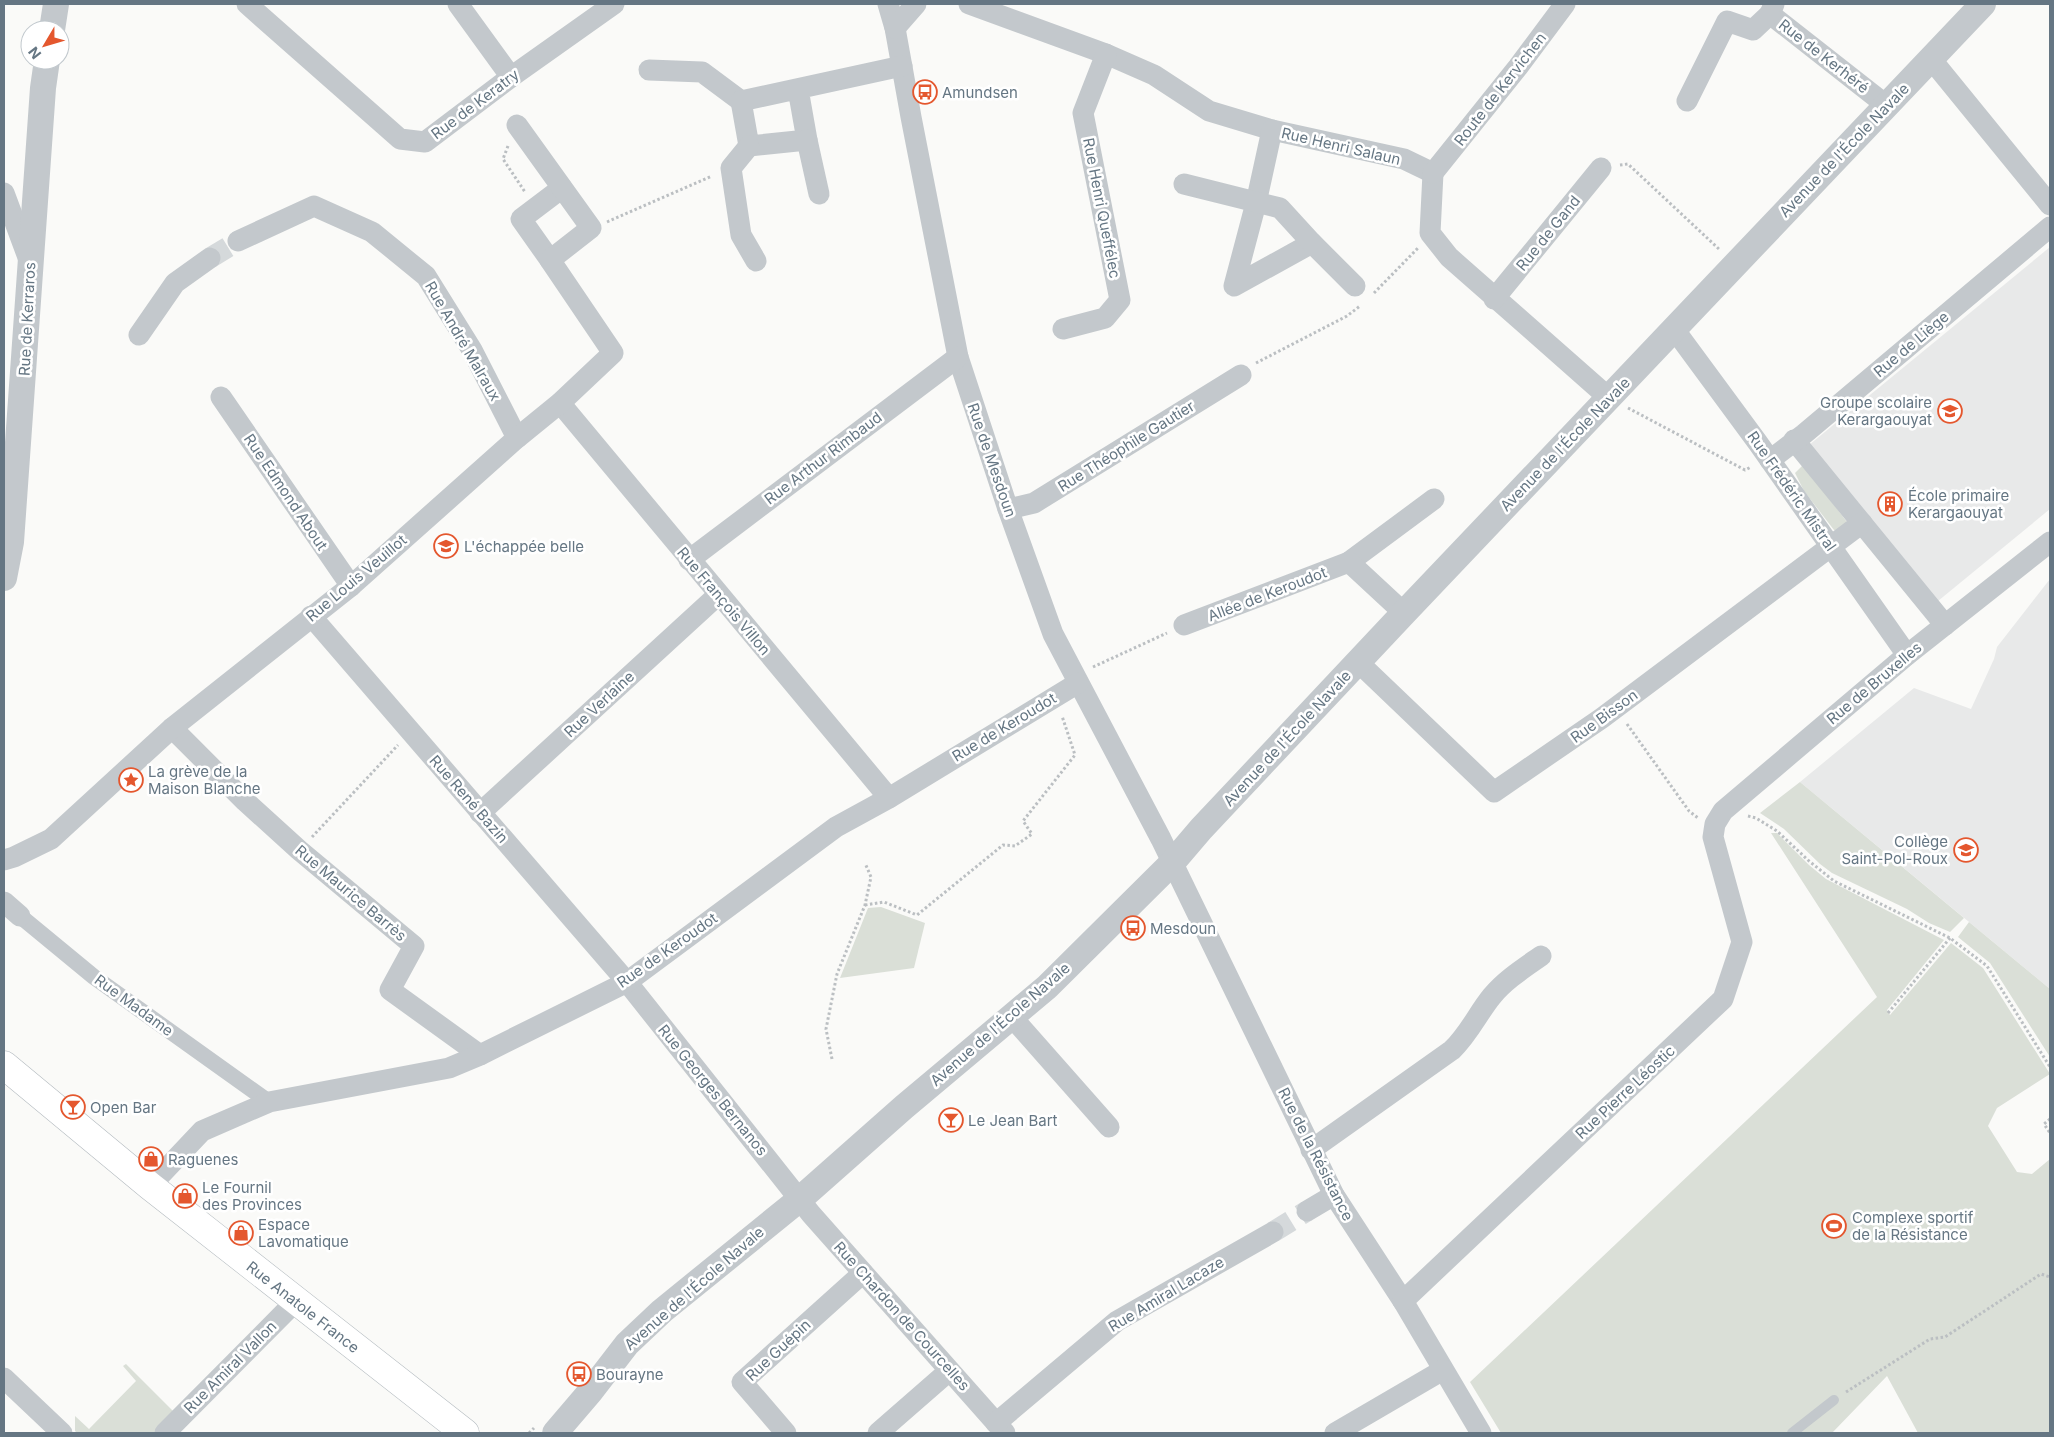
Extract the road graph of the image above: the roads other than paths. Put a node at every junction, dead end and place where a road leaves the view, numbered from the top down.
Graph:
1 (56, 4) edge
2 (247, 4) edge
3 (458, 4) edge
4 (614, 4) edge
5 (888, 4) edge
6 (916, 4) edge
7 (969, 4) edge
8 (1565, 4) edge
9 (1983, 4) edge
10 (1772, 9) edge
11 (54, 20) edge
12 (896, 28) junction
13 (1106, 54) junction
14 (1932, 60) junction
15 (902, 66) junction
16 (46, 70) edge
17 (649, 70) dead end
18 (511, 77) junction
19 (798, 89) junction
20 (741, 101) junction
21 (1687, 101) dead end
22 (1886, 105) junction
23 (517, 125) dead end
24 (1272, 130) junction
25 (807, 140) junction
26 (749, 146) junction
27 (1601, 168) road end
28 (1433, 173) junction
29 (1184, 184) dead end
30 (562, 188) junction
31 (4, 193) edge
32 (819, 194) dead end
33 (1256, 203) junction
34 (2050, 205) edge
35 (2050, 227) edge
36 (238, 241) tunnel mouth
37 (1312, 243) junction
38 (210, 258) tunnel mouth
39 (550, 260) junction
40 (30, 262) junction
41 (756, 262) dead end
42 (1362, 296) road end
43 (1494, 299) junction
44 (1064, 329) dead end
45 (1674, 329) junction
46 (139, 334) dead end
47 (958, 357) junction
48 (1241, 375) road end
49 (221, 397) dead end
50 (1608, 398) junction
51 (560, 403) junction
52 (516, 438) junction
53 (1794, 440) junction
54 (1770, 460) junction
55 (1434, 499) dead end
56 (1008, 509) junction
57 (1862, 523) junction
58 (2050, 542) edge
59 (1831, 547) junction
60 (689, 560) junction
61 (1349, 562) junction
62 (4, 578) edge
63 (351, 586) junction
64 (718, 595) junction
65 (1404, 613) junction
66 (311, 616) junction
67 (1184, 625) road end
68 (1945, 625) junction
69 (1907, 655) junction
70 (1358, 662) junction
71 (1076, 679) junction
72 (172, 728) junction
73 (889, 798) junction
74 (480, 814) junction
75 (1714, 834) joint
76 (4, 860) edge
77 (1172, 863) junction
78 (4, 902) edge
79 (20, 916) joint
80 (1541, 956) dead end
81 (627, 982) junction
82 (1011, 1016) junction
83 (480, 1055) junction
84 (4, 1065) edge
85 (268, 1102) junction
86 (1109, 1126) dead end
87 (1311, 1150) junction
88 (150, 1186) junction
89 (1334, 1194) junction
90 (800, 1198) junction
91 (1307, 1211) tunnel mouth
92 (1273, 1232) tunnel mouth
93 (863, 1273) junction
94 (1403, 1301) junction
95 (295, 1302) junction
96 (950, 1370) junction
97 (1443, 1370) junction
98 (4, 1378) edge
99 (1834, 1400) road end
100 (1001, 1428) edge
101 (62, 1433) edge
102 (165, 1433) edge
103 (465, 1433) edge
104 (555, 1433) edge
105 (786, 1433) edge
106 (878, 1433) edge
107 (1335, 1433) edge
108 (1481, 1433) edge
109 (1792, 1433) edge

1 - 11 street
2 - 18 street, Rue de Keratry
3 - 18 street
4 - 18 street, Rue de Keratry
5 - 12 street, Rue de Mesdoun
6 - 12 street
7 - 13 street, Rue Henri Salaun
8 - 28 street, Route de Kervichen
9 - 14 street, Avenue de l'École Navale
10 - 21 street
10 - 22 street, Rue de Kerhéré
12 - 15 street, Rue de Mesdoun
13 - 24 street, Rue Henri Salaun
13 - 44 street, Rue Henri Queffélec
14 - 22 street, Avenue de l'École Navale
14 - 34 street
15 - 19 street
15 - 47 street, Rue de Mesdoun
16 - 40 street, Rue de Kerraros
17 - 20 street
19 - 20 street
19 - 25 street
20 - 26 street
22 - 45 street, Avenue de l'École Navale
23 - 30 street
24 - 28 street, Rue Henri Salaun
24 - 33 street
25 - 26 street
25 - 32 street
26 - 41 street
27 - 43 street, Rue de Gand
28 - 43 street
29 - 33 street
30 - 39 street, Rue Louis Veuillot
30 - 39 street
31 - 40 street
33 - 37 street
33 - 37 street
35 - 53 street, Rue de Liège
36 - 52 street, Rue André Malraux
37 - 42 street
38 - 46 street
39 - 51 street, Rue Louis Veuillot
40 - 62 street, Rue de Kerraros
43 - 50 street
45 - 50 street, Avenue de l'École Navale
45 - 54 street, Rue Frédéric Mistral
47 - 56 street, Rue de Mesdoun
47 - 60 street, Rue Arthur Rimbaud
48 - 56 street, Rue Théophile Gautier
49 - 63 street, Rue Edmond About
50 - 65 street, Avenue de l'École Navale
51 - 52 street, Rue Louis Veuillot
51 - 60 street, Rue François Villon
52 - 63 street, Rue Louis Veuillot
53 - 54 street, Rue de Liège
53 - 57 street, Rue Frédéric Mistral
54 - 59 street, Rue Frédéric Mistral
55 - 61 street, Allée de Keroudot
56 - 71 street, Rue de Mesdoun
57 - 59 street, Rue Bisson
57 - 68 street, Rue Frédéric Mistral
58 - 68 street, Rue de Bruxelles
59 - 69 street, Rue Frédéric Mistral
59 - 70 street, Rue Bisson
60 - 64 street, Rue François Villon
61 - 65 street
61 - 67 street, Allée de Keroudot
63 - 66 street, Rue Louis Veuillot
64 - 73 street, Rue François Villon
64 - 74 street, Rue Verlaine
65 - 70 street, Avenue de l'École Navale
66 - 72 street, Rue Louis Veuillot
66 - 74 street, Rue René Bazin
68 - 69 street, Rue de Bruxelles
69 - 75 street, Rue de Bruxelles
70 - 77 street, Avenue de l'École Navale
71 - 73 street, Rue de Keroudot
71 - 77 street, Rue de Mesdoun
72 - 76 street, Rue Louis Veuillot
72 - 83 street, Rue Maurice Barrès
73 - 81 street, Rue de Keroudot
74 - 81 street, Rue René Bazin
75 - 94 street, Rue Pierre Léostic
77 - 82 street, Avenue de l'École Navale
77 - 87 street, Rue de la Résistance
78 - 79 street, Rue Madame
79 - 85 street, Rue Madame
80 - 87 street
81 - 83 street, Rue de Keroudot
81 - 90 street, Rue Georges Bernanos
82 - 86 street
82 - 90 street, Avenue de l'École Navale
83 - 85 street, Rue de Keroudot
84 - 88 main road, Rue Anatole France
85 - 88 street, Rue de Keroudot
87 - 89 street, Rue de la Résistance
88 - 95 main road, Rue Anatole France
89 - 91 street
89 - 94 street, Rue de la Résistance
90 - 93 street, Rue Chardon de Courcelles
90 - 104 street, Avenue de l'École Navale
92 - 100 street, Rue Amiral Lacaze
93 - 96 street, Rue Chardon de Courcelles
93 - 105 street, Rue Guépin
94 - 97 street, Rue de la Résistance
95 - 102 street, Rue Amiral Vallon
95 - 103 main road, Rue Anatole France
96 - 100 street, Rue Chardon de Courcelles
96 - 106 street
97 - 107 street
97 - 108 street, Rue de la Résistance
98 - 101 street
99 - 109 lane

